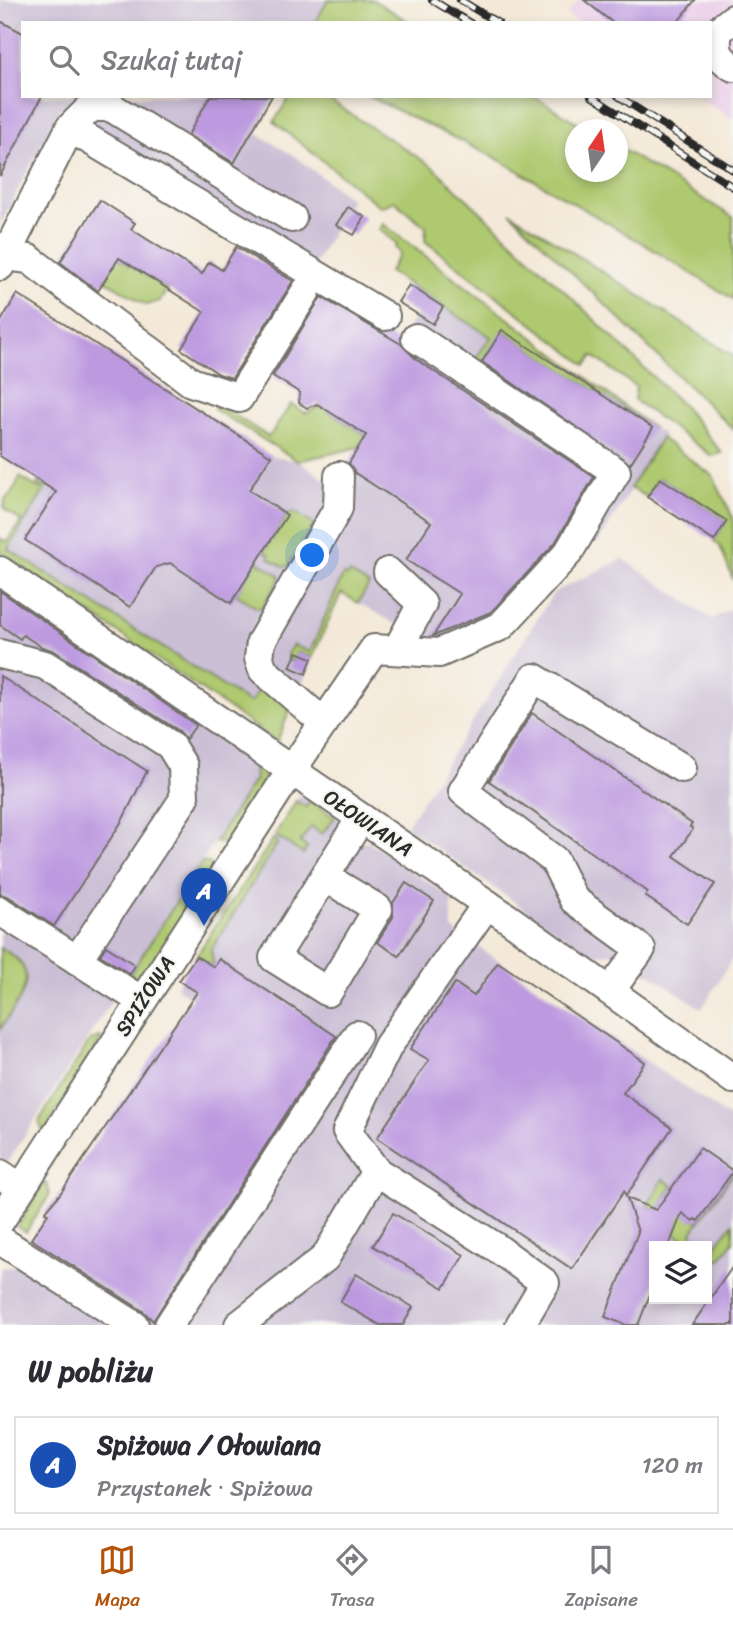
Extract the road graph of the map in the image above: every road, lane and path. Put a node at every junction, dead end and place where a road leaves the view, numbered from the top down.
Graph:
1 (733, 19) edge
2 (733, 67) edge
3 (70, 128) junction
4 (292, 218) dead end
5 (2, 261) edge
6 (306, 291) dead end
7 (385, 316) dead end
8 (416, 338) dead end
9 (339, 476) dead end
10 (0, 571) edge
11 (388, 572) dead end
12 (397, 650) junction
13 (0, 654) edge
14 (324, 723) junction
15 (682, 768) dead end
16 (291, 771) junction
17 (361, 818) junction
18 (325, 877) dead end
19 (487, 904) junction
20 (0, 911) edge
21 (77, 960) junction
22 (610, 991) junction
23 (142, 1001) junction
24 (357, 1035) dead end
25 (733, 1079) edge
26 (376, 1171) junction
27 (11, 1181) edge
28 (0, 1221) edge
29 (0, 1240) edge
30 (134, 1325) edge
31 (169, 1325) edge
32 (239, 1325) edge
33 (520, 1325) edge

1 - 2 street
3 - 4 street
3 - 5 street
3 - 7 street
5 - 6 street
8 - 12 street
9 - 14 street
10 - 16 street, OŁOWIANA
11 - 12 street
12 - 14 street, SPIŻOWA
13 - 21 street
14 - 16 street, SPIŻOWA
15 - 22 street
16 - 17 street, OŁOWIANA
16 - 23 street, SPIŻOWA
17 - 18 street
17 - 19 street, OŁOWIANA
19 - 22 street, OŁOWIANA
19 - 26 street
20 - 21 street
21 - 23 street
22 - 25 street, OŁOWIANA
23 - 27 street, SPIŻOWA
24 - 31 street
26 - 32 street
26 - 33 street
27 - 28 street, SPIŻOWA
29 - 30 street

